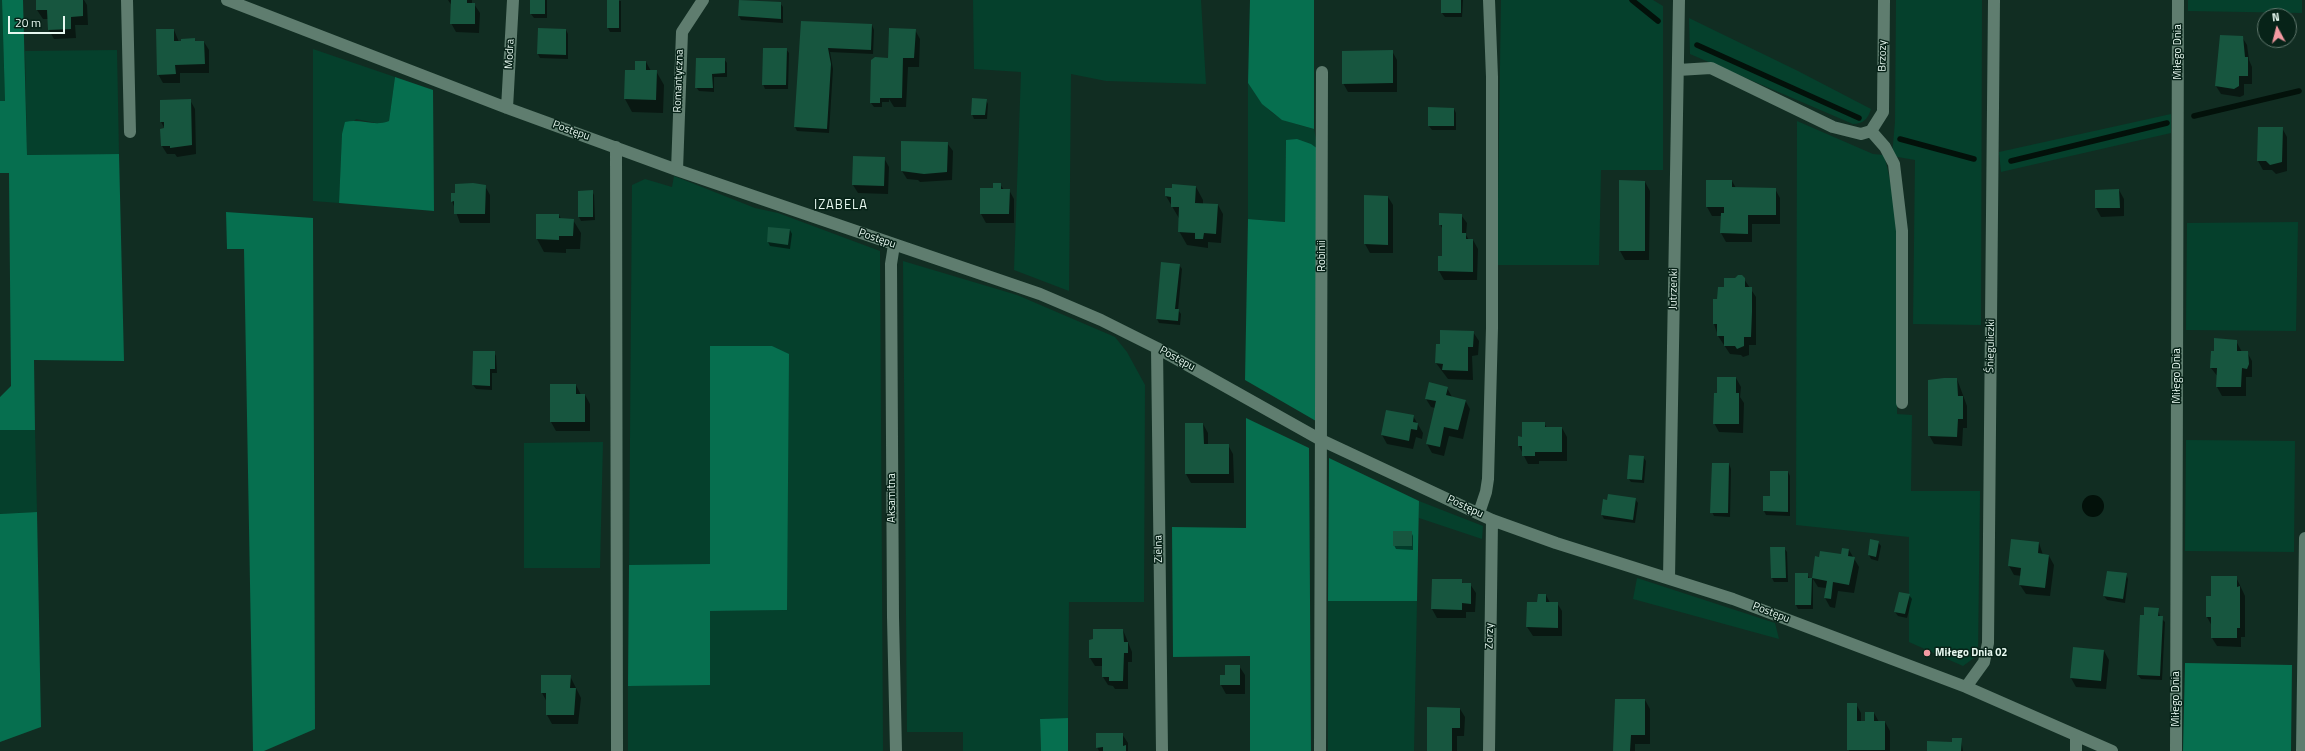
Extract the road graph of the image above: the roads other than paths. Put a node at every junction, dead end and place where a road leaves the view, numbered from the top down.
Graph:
1 (127, 0) edge
2 (227, 0) edge
3 (513, 0) edge
4 (703, 0) edge
5 (1489, 0) edge
6 (1679, 0) edge
7 (1884, 0) edge
8 (1994, 0) edge
9 (2178, 0) edge
10 (245, 4) edge
11 (1678, 70) junction
12 (1322, 72) dead end
13 (507, 108) junction
14 (130, 132) dead end
15 (1871, 132) junction
16 (616, 147) junction
17 (677, 170) junction
18 (894, 245) junction
19 (1157, 348) junction
20 (1902, 403) dead end
21 (1322, 440) junction
22 (1478, 514) junction
23 (1492, 520) junction
24 (2305, 538) edge
25 (1669, 578) junction
26 (1966, 687) junction
27 (2076, 736) junction
28 (617, 751) edge
29 (896, 751) edge
30 (1162, 751) edge
31 (1320, 751) edge
32 (1488, 751) edge
33 (2076, 751) edge
34 (2112, 751) edge
35 (2176, 751) edge
36 (2302, 751) edge

1 - 14 street
2 - 10 street, Postępu
3 - 13 street, Modra
4 - 17 street, Romantyczna
5 - 22 street
6 - 11 street, Jutrzenki
7 - 15 street, Brzozy
8 - 26 street, Śnieguliczki
9 - 35 street, Miłego Dnia
10 - 13 street, Postępu
11 - 15 street
11 - 25 street, Jutrzenki
12 - 21 street, Robinii
13 - 16 street, Postępu
15 - 20 street
16 - 17 street, Postępu
16 - 28 street
17 - 18 street, Postępu
18 - 19 street, Postępu
18 - 29 street, Aksamitna
19 - 21 street, Postępu
19 - 30 street, Zielna
21 - 22 street, Postępu
21 - 31 street, Robinii
22 - 23 street, Postępu
23 - 25 street, Postępu
23 - 32 street, Zorzy
24 - 36 street
25 - 26 street, Postępu
26 - 27 street, Postępu
27 - 33 street
27 - 34 street, Postępu

